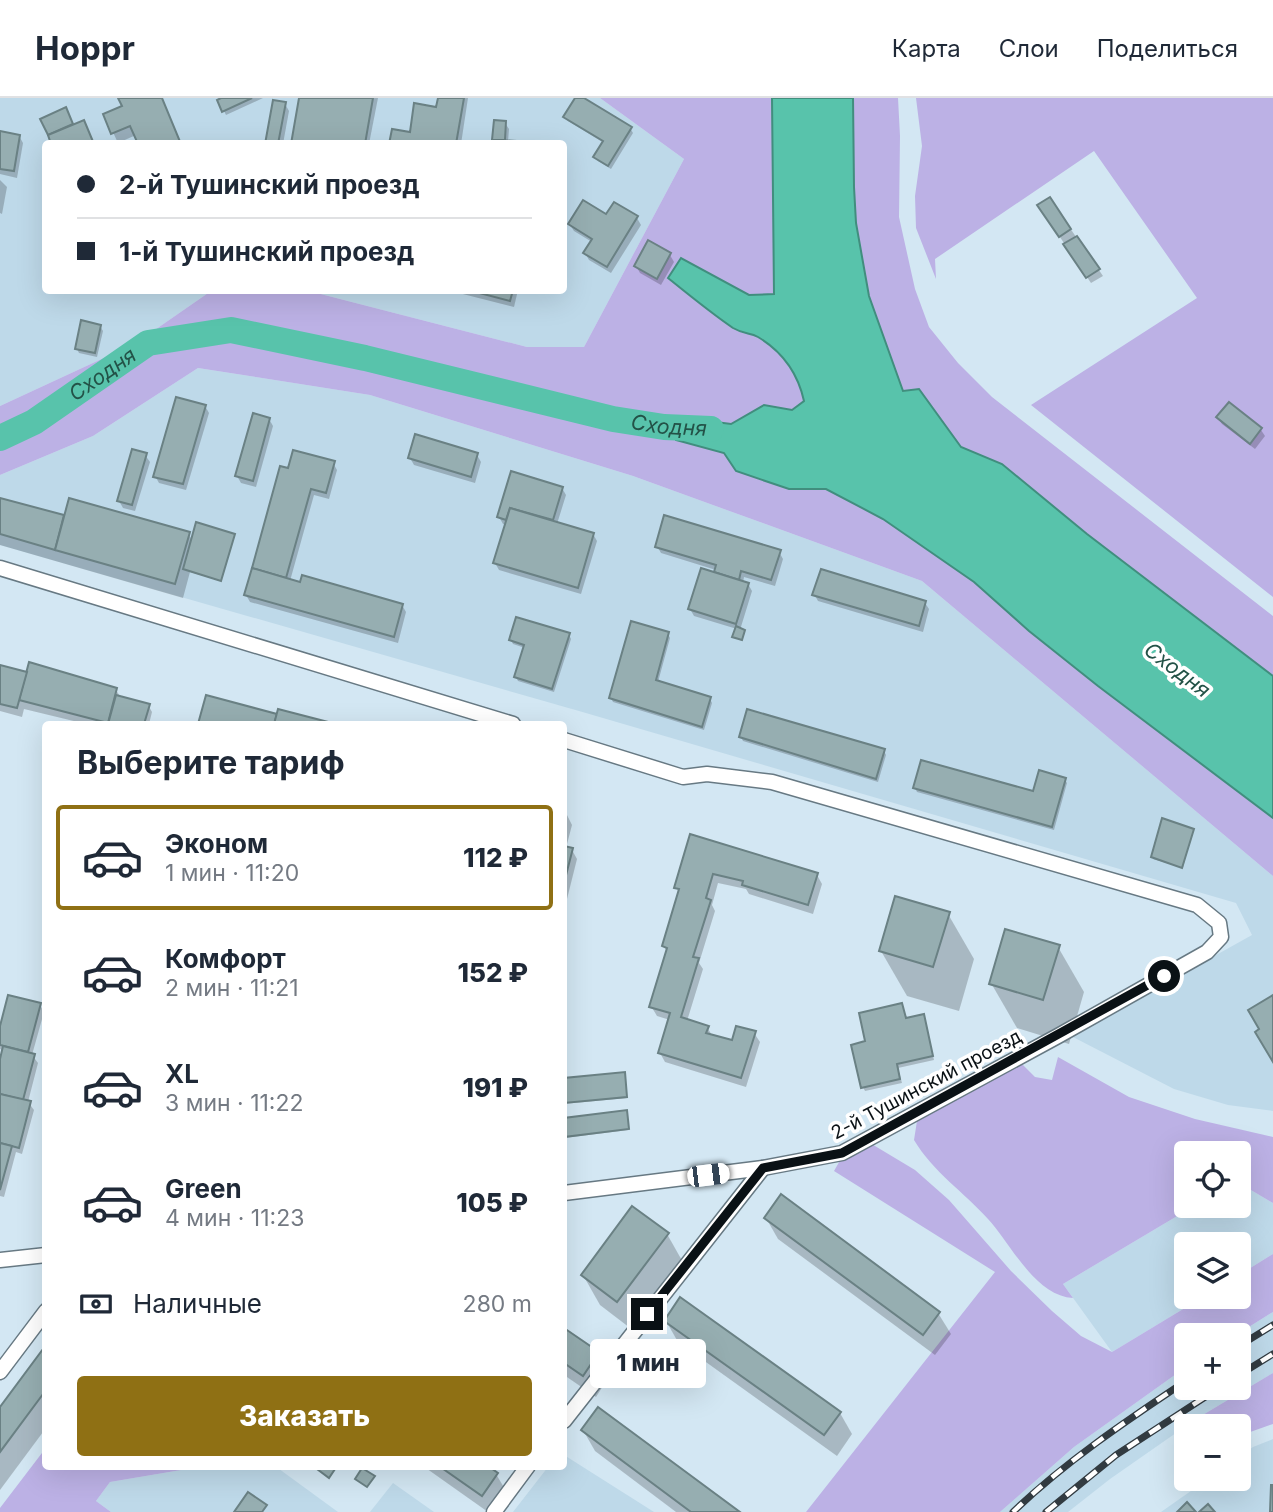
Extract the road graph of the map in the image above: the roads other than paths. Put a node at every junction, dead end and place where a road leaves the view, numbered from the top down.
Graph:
1 (0, 568) edge
2 (503, 721) edge
3 (567, 741) edge
4 (763, 1168) junction
5 (567, 1193) edge
6 (42, 1255) edge
7 (0, 1260) edge
8 (42, 1316) edge
9 (0, 1371) edge
10 (567, 1417) edge
11 (525, 1470) edge
12 (494, 1512) edge

1 - 2 street
3 - 4 street, 2-й Тушинский проезд
4 - 5 street, 2-й Тушинский проезд
4 - 10 street
6 - 7 street
8 - 9 street
11 - 12 street

